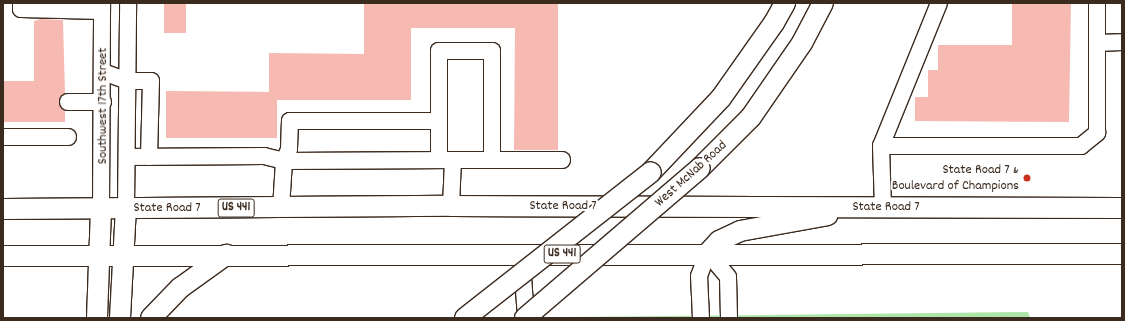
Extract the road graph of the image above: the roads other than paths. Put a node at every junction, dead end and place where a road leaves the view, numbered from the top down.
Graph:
1 (21, 3) edge
2 (128, 3) edge
3 (785, 3) edge
4 (823, 3) edge
5 (939, 3) edge
6 (1097, 3) edge
7 (102, 7) edge
8 (1122, 42) edge
9 (1097, 43) junction
10 (103, 72) junction
11 (128, 81) junction
12 (68, 102) dead end
13 (103, 102) junction
14 (439, 121) junction
15 (3, 137) edge
16 (68, 137) dead end
17 (881, 146) junction
18 (127, 157) junction
19 (149, 157) junction
20 (446, 160) junction
21 (492, 160) junction
22 (562, 160) dead end
23 (284, 161) junction
24 (452, 206) junction
25 (880, 206) junction
26 (126, 208) junction
27 (281, 208) junction
28 (1122, 208) edge
29 (3, 209) edge
30 (101, 209) junction
31 (708, 253) junction
32 (521, 254) junction
33 (1122, 254) edge
34 (99, 255) junction
35 (122, 255) junction
36 (226, 255) junction
37 (3, 256) edge
38 (97, 318) edge
39 (120, 318) edge
40 (151, 318) edge
41 (465, 318) edge
42 (525, 318) edge
43 (701, 318) edge
44 (729, 318) edge

1 - 7 street
2 - 11 street, Southwest 17th Street
3 - 41 main road, West McNab Road, bridge
4 - 42 main road, West McNab Road, bridge
5 - 17 street
6 - 9 street
7 - 10 street, Southwest 17th Street
8 - 9 street
9 - 17 street
10 - 11 street
10 - 13 street, Southwest 17th Street
11 - 18 street, Southwest 17th Street
11 - 19 street
12 - 13 street
13 - 30 street, Southwest 17th Street
14 - 20 street
14 - 21 street
14 - 23 street
15 - 16 street
17 - 25 street
18 - 19 street
18 - 26 street, Southwest 17th Street
19 - 23 street
20 - 21 street
20 - 23 street
20 - 24 street
21 - 22 street
23 - 27 street
24 - 25 main road, State Road 7 / US 441
24 - 27 main road, State Road 7 / US 441
25 - 28 main road, State Road 7 / US 441
25 - 31 main road
26 - 27 main road, State Road 7 / US 441
26 - 30 main road, State Road 7 / US 441
26 - 35 main road
29 - 30 main road, State Road 7 / US 441
30 - 34 main road
31 - 32 main road, US 441
31 - 33 main road, US 441
31 - 43 street
31 - 44 street
32 - 36 main road, US 441
32 - 42 street, West McNab Road
34 - 35 main road, US 441
34 - 37 main road, US 441
34 - 38 main road
35 - 36 main road, US 441
35 - 39 main road
36 - 40 main road

